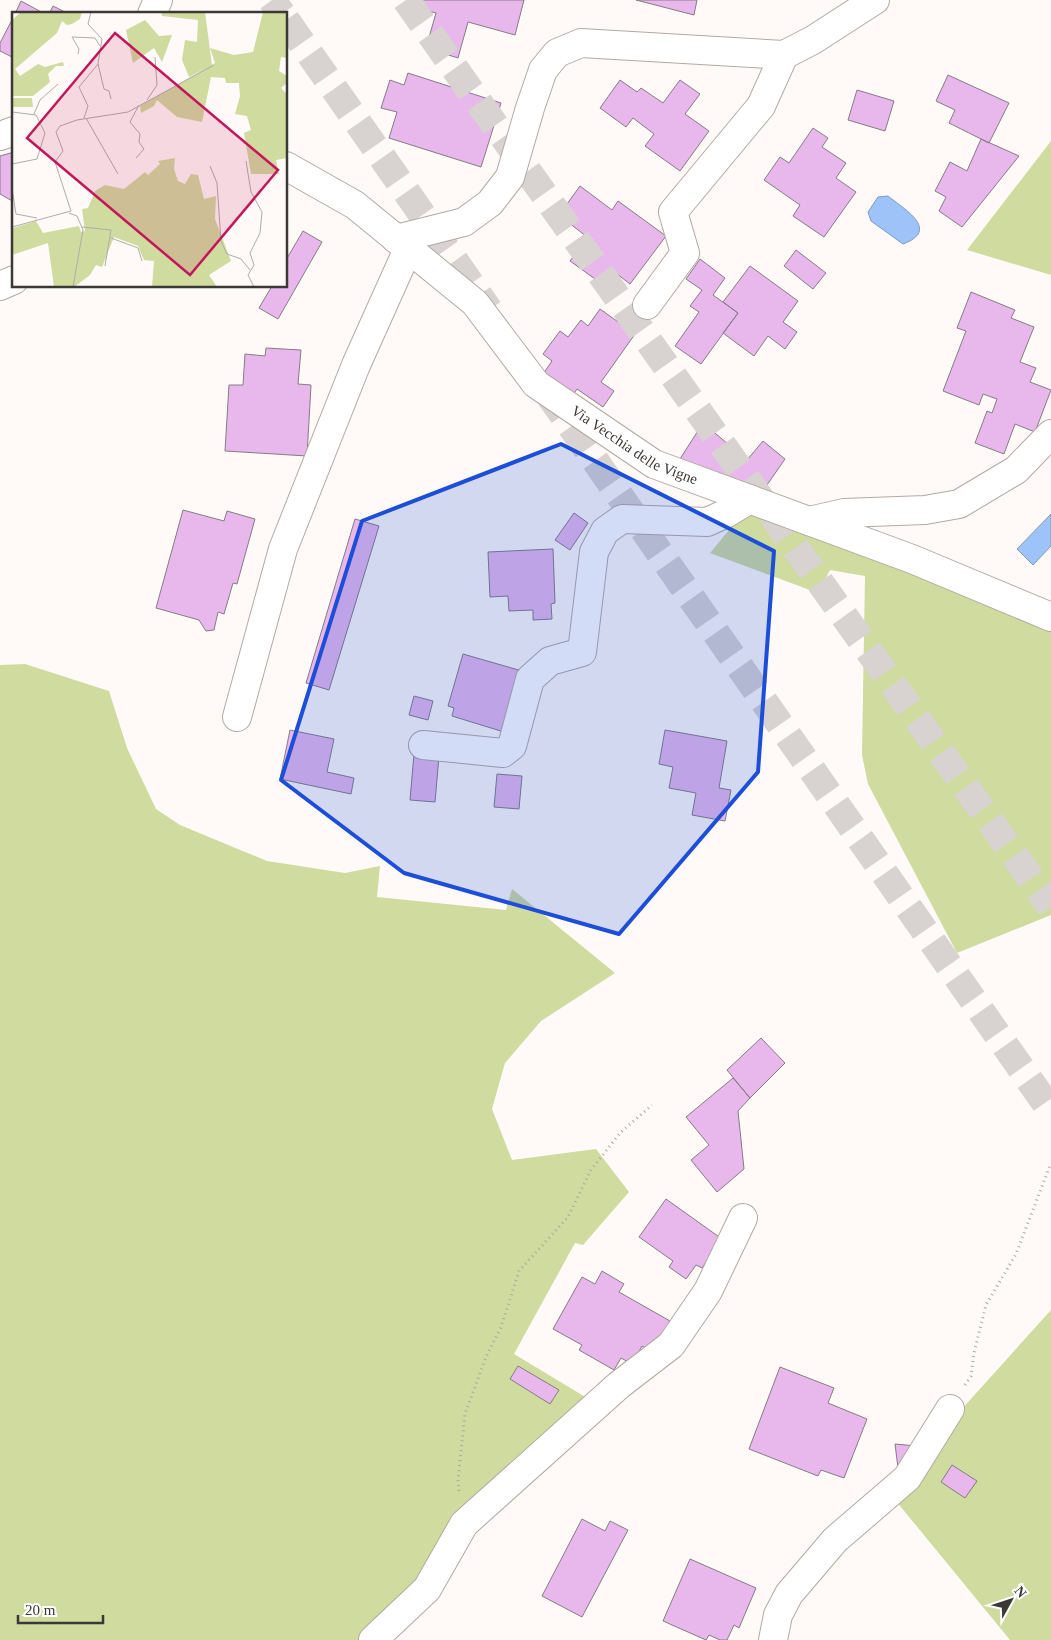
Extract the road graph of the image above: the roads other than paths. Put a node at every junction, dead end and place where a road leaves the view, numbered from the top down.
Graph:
1 (158, 0) edge
2 (875, 0) edge
3 (153, 12) edge
4 (784, 55) junction
5 (12, 132) edge
6 (0, 136) edge
7 (288, 167) edge
8 (402, 244) junction
9 (12, 281) edge
10 (0, 286) edge
11 (647, 305) dead end
12 (1051, 434) edge
13 (750, 499) junction
14 (809, 521) junction
15 (1051, 617) edge
16 (237, 717) dead end
17 (423, 745) dead end
18 (743, 1218) dead end
19 (950, 1409) road end
20 (373, 1640) edge
21 (773, 1640) edge

1 - 3 street
2 - 4 street
4 - 8 street
4 - 11 street
5 - 6 street
7 - 8 street, Via Vecchia delle Vigne
8 - 13 street, Via Vecchia delle Vigne
8 - 16 street
9 - 10 street
12 - 14 street
13 - 14 street, Via Vecchia delle Vigne
13 - 17 street
14 - 15 street, Via Vecchia delle Vigne
18 - 20 street
19 - 21 street

